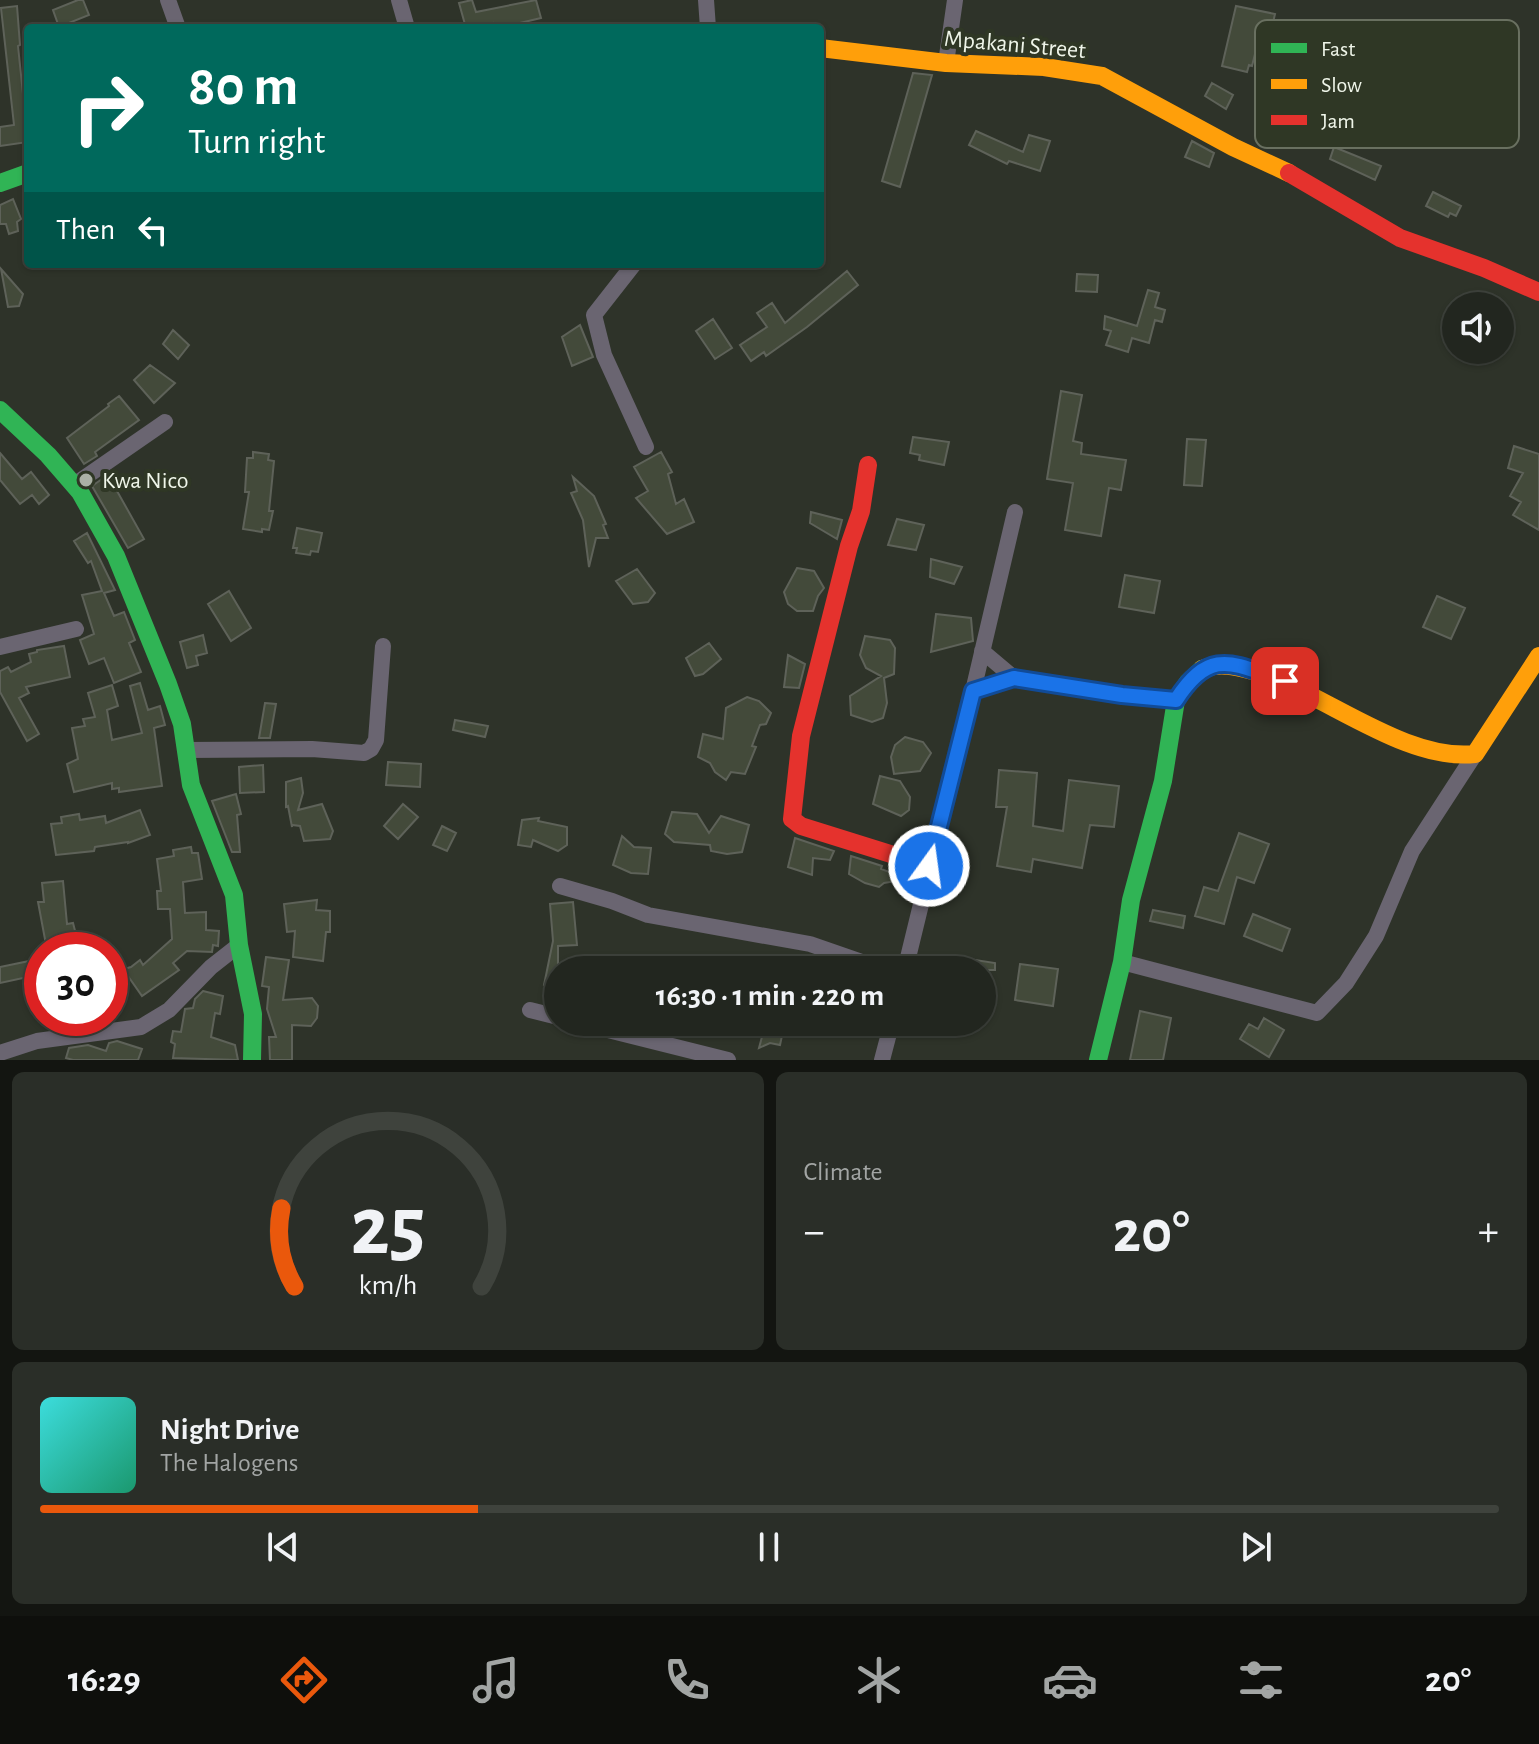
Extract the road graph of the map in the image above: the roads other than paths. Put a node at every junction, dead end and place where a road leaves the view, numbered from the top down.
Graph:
1 (168, 0) edge
2 (399, 0) edge
3 (706, 0) edge
4 (955, 0) edge
5 (177, 24) edge
6 (406, 24) edge
7 (708, 24) edge
8 (824, 48) edge
9 (946, 63) junction
10 (24, 174) edge
11 (0, 183) edge
12 (631, 268) edge
13 (1539, 292) edge
14 (0, 410) edge
15 (165, 422) dead end
16 (646, 447) dead end
17 (868, 465) dead end
18 (74, 485) junction
19 (1015, 512) dead end
20 (76, 629) dead end
21 (383, 646) dead end
22 (0, 647) edge
23 (982, 651) junction
24 (1539, 656) edge
25 (1014, 678) junction
26 (973, 691) junction
27 (1176, 700) junction
28 (187, 750) junction
29 (1475, 754) junction
30 (929, 866) junction
31 (560, 886) dead end
32 (239, 945) junction
33 (845, 956) edge
34 (908, 956) edge
35 (1122, 962) junction
36 (530, 1010) dead end
37 (544, 1014) edge
38 (632, 1036) edge
39 (888, 1036) edge
40 (0, 1053) edge
41 (252, 1060) edge
42 (728, 1060) edge
43 (882, 1060) edge
44 (1098, 1060) edge

1 - 5 street
2 - 6 street
3 - 7 street
4 - 9 street
8 - 9 street, Mpakani Street
9 - 13 street, Mpakani Street
10 - 11 street
12 - 16 street
14 - 18 street
15 - 18 street
17 - 30 street
18 - 28 street
19 - 23 street
20 - 22 street
21 - 28 street
23 - 25 street
23 - 26 street
24 - 29 street
25 - 26 street
25 - 27 street
26 - 30 street
27 - 29 street
27 - 35 street
28 - 32 street
29 - 35 street
30 - 34 street
31 - 33 street
32 - 40 street
32 - 41 street
35 - 44 street
36 - 37 street
38 - 42 street
39 - 43 street

